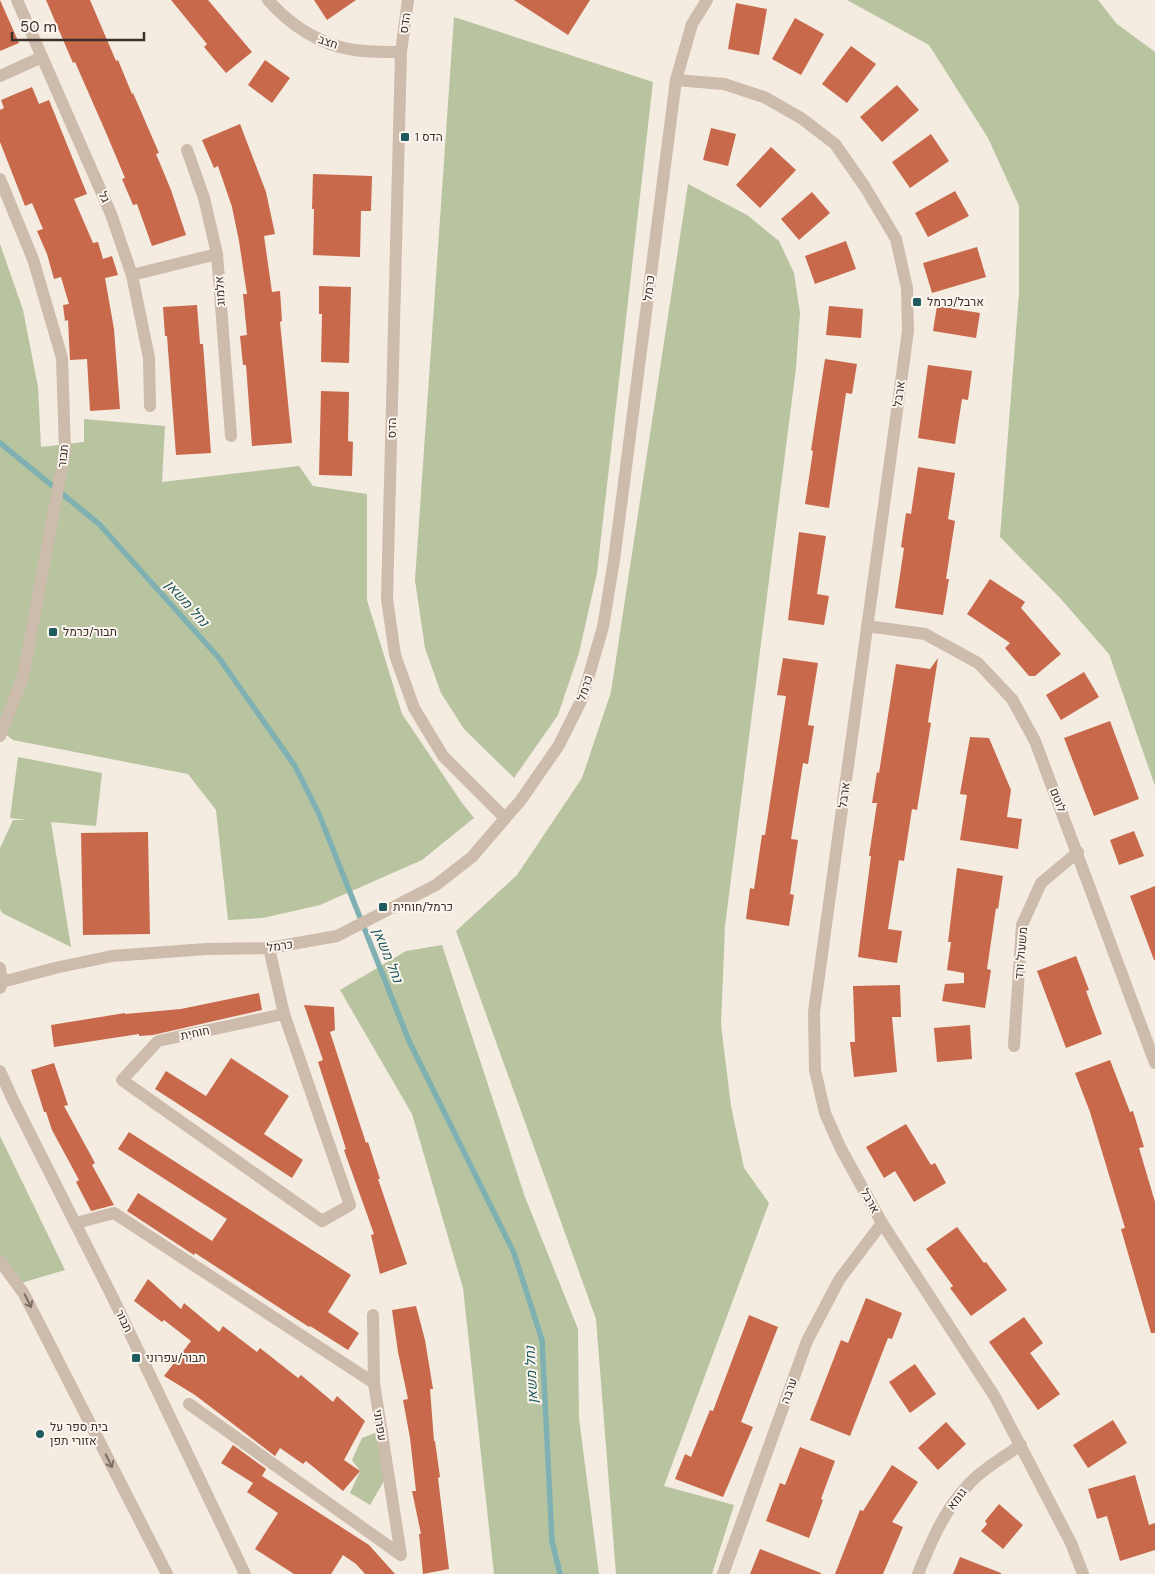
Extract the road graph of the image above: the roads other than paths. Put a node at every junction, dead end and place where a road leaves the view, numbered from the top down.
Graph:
1 (17, 0) edge
2 (268, 0) edge
3 (408, 0) edge
4 (707, 0) edge
5 (401, 52) junction
6 (42, 57) junction
7 (0, 76) edge
8 (676, 80) junction
9 (187, 150) dead end
10 (0, 179) edge
11 (217, 254) junction
12 (132, 275) junction
13 (150, 406) dead end
14 (231, 436) dead end
15 (867, 626) junction
16 (0, 736) edge
17 (505, 818) junction
18 (1078, 852) junction
19 (269, 948) junction
20 (0, 968) edge
21 (1, 985) edge
22 (284, 1014) junction
23 (1014, 1046) dead end
24 (1155, 1063) edge
25 (0, 1071) edge
26 (882, 1223) junction
27 (76, 1224) junction
28 (0, 1261) edge
29 (372, 1315) dead end
30 (374, 1383) junction
31 (189, 1404) dead end
32 (1021, 1445) junction
33 (167, 1574) edge
34 (245, 1574) edge
35 (723, 1574) edge
36 (918, 1574) edge
37 (1083, 1574) edge

1 - 6 street, גל
2 - 5 street, חצב
3 - 5 street, הדס
4 - 8 street, כרמל
5 - 17 street, הדס
6 - 7 street
6 - 12 street, גל
8 - 15 street, ארבל
8 - 17 street, כרמל
9 - 11 street, אלמוג
10 - 16 street, תבור
11 - 12 street
11 - 14 street, אלמוג
12 - 13 street, גל
15 - 18 street, לוטם
15 - 26 street, ארבל
17 - 19 street, כרמל
18 - 23 street, משעול ורד
18 - 24 street, לוטם
19 - 21 street, כרמל
19 - 22 street
20 - 21 street
22 - 22 street, חוחית
25 - 27 street, תבור
26 - 32 street, ארבל
26 - 35 street, ערבה
27 - 30 street
27 - 34 street, תבור
28 -> 33 street
29 - 30 street
30 - 31 street, עפרוני
32 - 36 street, גומא
32 - 37 street, ארבל

